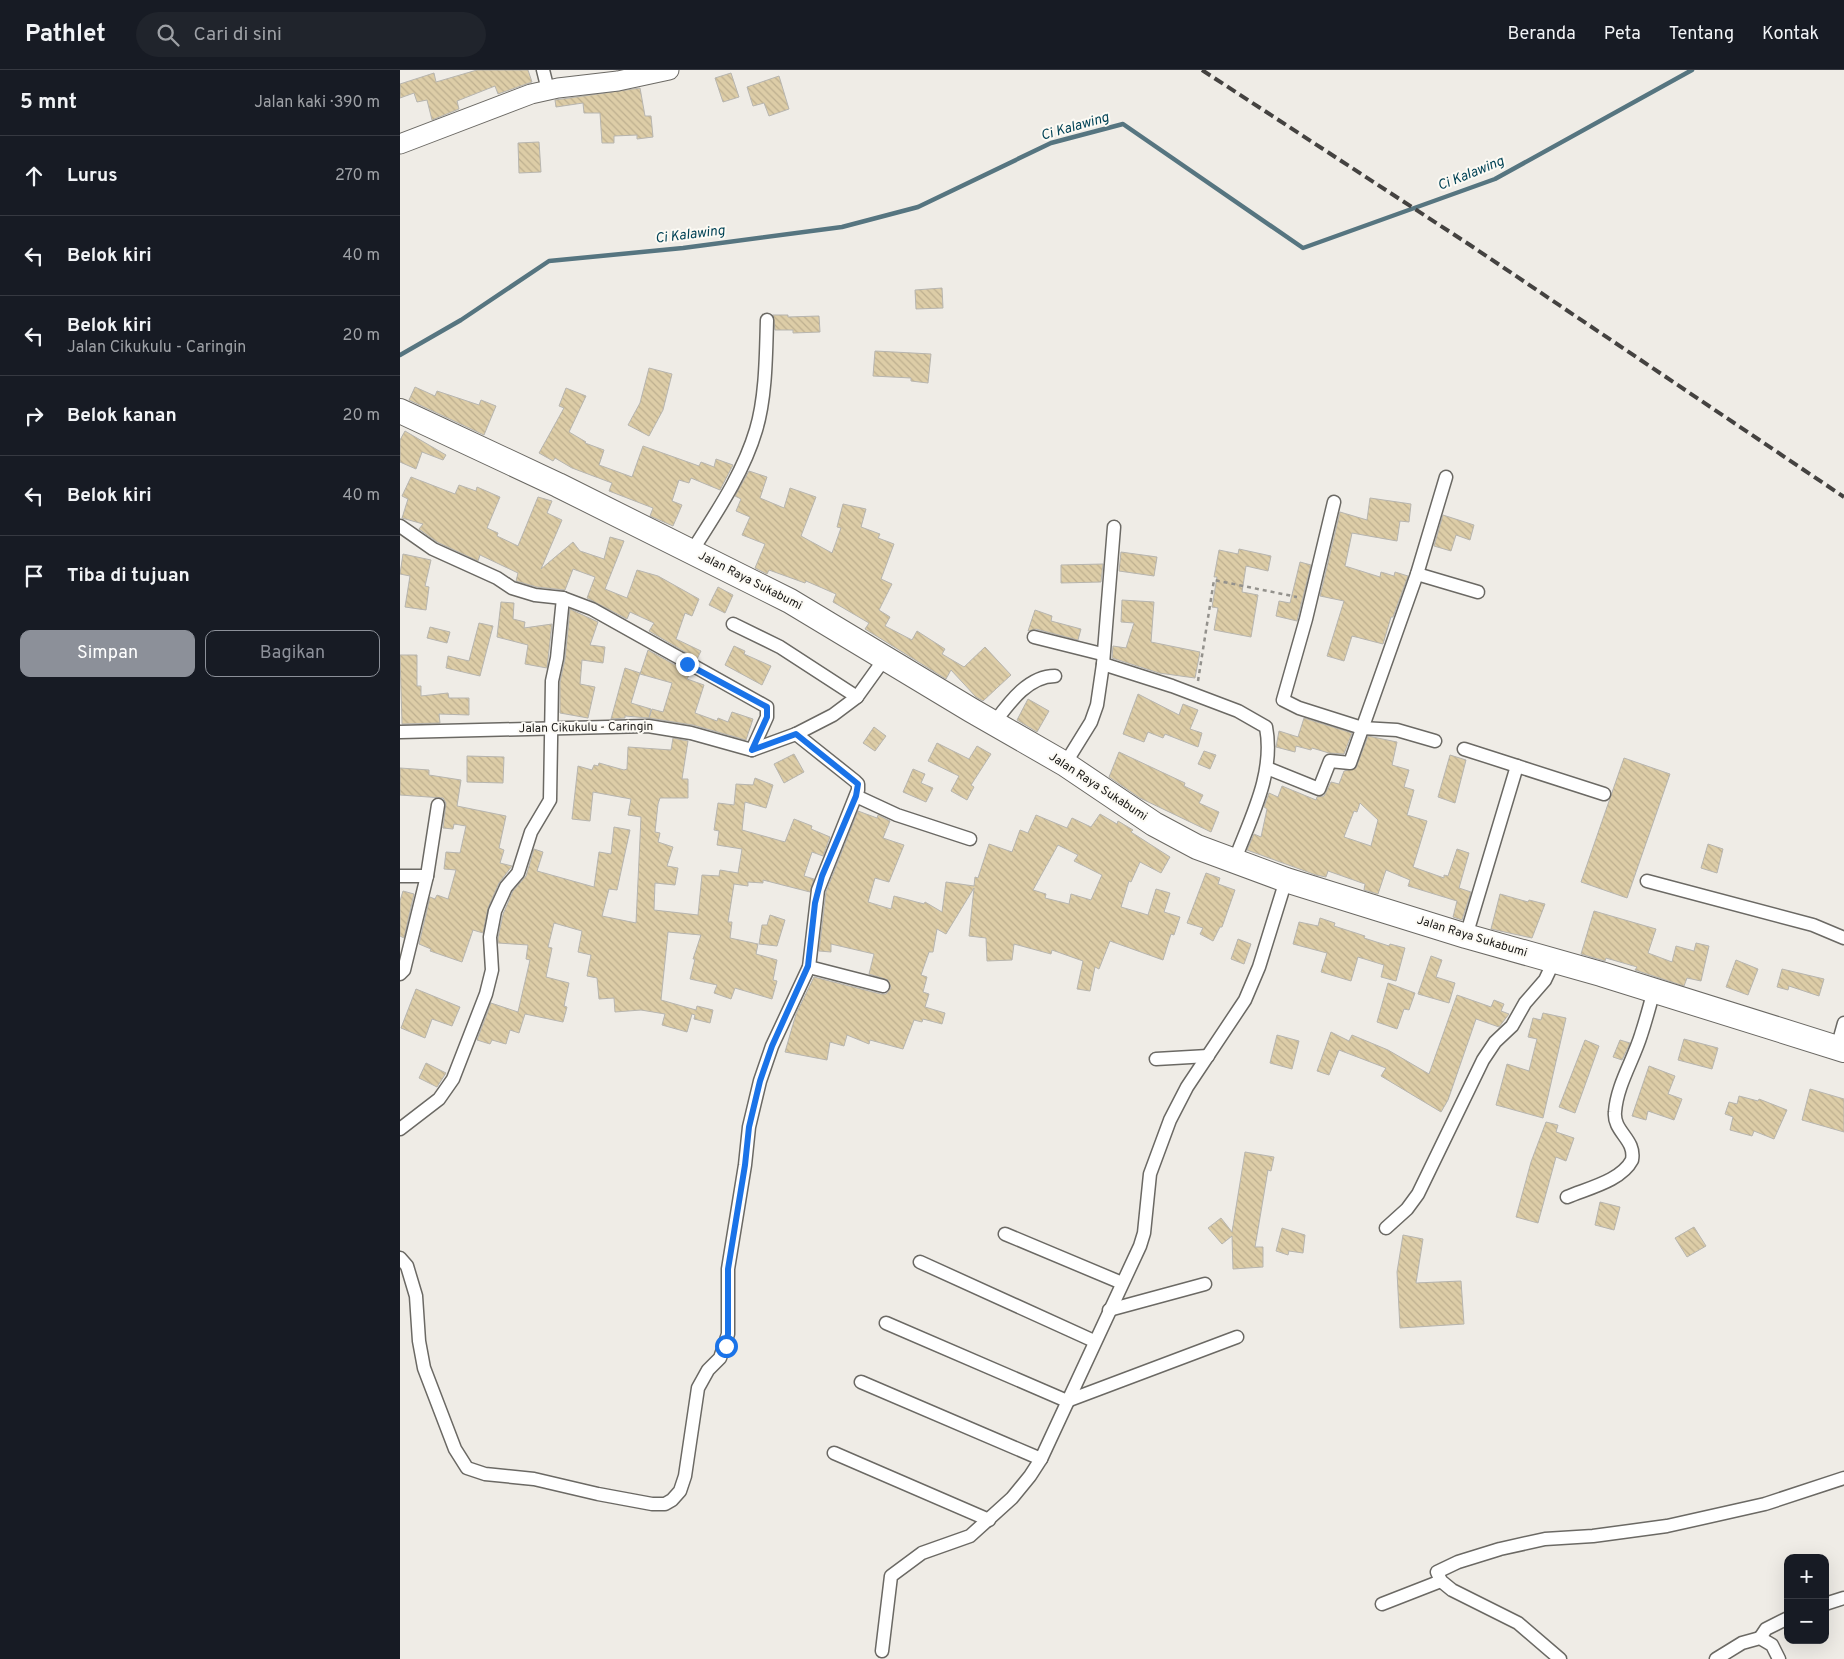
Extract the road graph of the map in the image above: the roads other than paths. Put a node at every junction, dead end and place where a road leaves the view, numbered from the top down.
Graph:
1 (543, 70) edge
2 (669, 70) edge
3 (548, 90) junction
4 (400, 144) edge
5 (767, 320) dead end
6 (405, 419) edge
7 (1446, 477) dead end
8 (1334, 502) dead end
9 (400, 526) edge
10 (1114, 527) dead end
11 (692, 551) junction
12 (1416, 574) junction
13 (1478, 592) dead end
14 (564, 598) junction
15 (733, 624) dead end
16 (1034, 637) dead end
17 (885, 658) junction
18 (1103, 659) junction
19 (1055, 676) dead end
20 (857, 697) junction
21 (994, 723) junction
22 (1362, 728) junction
23 (552, 729) junction
24 (400, 732) edge
25 (796, 734) junction
26 (1435, 741) dead end
27 (1464, 749) dead end
28 (752, 750) junction
29 (1065, 764) junction
30 (1518, 766) junction
31 (1267, 768) junction
32 (1604, 794) dead end
33 (856, 796) junction
34 (438, 805) dead end
35 (970, 840) dead end
36 (1234, 862) junction
37 (400, 876) edge
38 (427, 876) junction
39 (1286, 880) junction
40 (1648, 880) dead end
41 (1466, 936) junction
42 (1844, 938) edge
43 (1554, 961) junction
44 (808, 966) junction
45 (400, 974) edge
46 (883, 986) dead end
47 (1654, 990) junction
48 (1844, 1023) edge
49 (1840, 1049) edge
50 (1208, 1056) junction
51 (1156, 1059) dead end
52 (400, 1129) edge
53 (1566, 1197) dead end
54 (1386, 1228) dead end
55 (1005, 1234) dead end
56 (400, 1258) edge
57 (920, 1262) dead end
58 (1122, 1283) junction
59 (1205, 1284) dead end
60 (1109, 1310) junction
61 (886, 1323) dead end
62 (1237, 1337) dead end
63 (1094, 1340) junction
64 (861, 1382) dead end
65 (1067, 1401) junction
66 (834, 1453) dead end
67 (1041, 1459) junction
68 (1844, 1478) edge
69 (989, 1520) junction
70 (1441, 1580) junction
71 (1844, 1598) edge
72 (1829, 1603) edge
73 (1382, 1604) dead end
74 (1784, 1620) edge
75 (1760, 1638) junction
76 (882, 1651) dead end
77 (1560, 1659) edge
78 (1716, 1659) edge
79 (1779, 1659) edge

1 - 3 street
2 - 3 street
3 - 4 street
5 - 11 street
6 - 11 highway, Jalan Raya Sukabumi
7 - 12 street
8 - 22 street
9 - 14 street
10 - 18 street
11 - 17 highway, Jalan Raya Sukabumi
12 - 13 street
12 - 22 street
14 - 23 street
14 - 28 street
15 - 20 street
16 - 18 street
17 - 20 street
17 - 21 highway, Jalan Raya Sukabumi
18 - 29 street
18 - 31 street
19 - 21 street
20 - 25 street
21 - 29 highway, Jalan Raya Sukabumi
22 - 26 street
22 - 31 street
23 - 24 street, Jalan Cikukulu - Caringin
23 - 28 street, Jalan Cikukulu - Caringin
23 - 52 street
25 - 28 street
25 - 33 street
27 - 30 street
29 - 36 highway, Jalan Raya Sukabumi
30 - 32 street
30 - 41 street
31 - 36 street
33 - 35 street
33 - 44 street
34 - 38 street
36 - 39 highway, Jalan Raya Sukabumi
37 - 38 street
38 - 45 street
39 - 41 highway, Jalan Raya Sukabumi
39 - 50 street
40 - 42 street
41 - 43 highway, Jalan Raya Sukabumi
43 - 47 highway, Jalan Raya Sukabumi
43 - 54 street
44 - 46 street
44 - 56 street
47 - 49 highway, Jalan Raya Sukabumi
47 - 53 street
48 - 49 street
50 - 51 street
50 - 58 street
55 - 58 street
57 - 63 street
58 - 60 street
59 - 60 street
60 - 63 street
61 - 65 street
62 - 65 street
63 - 65 street
64 - 67 street
65 - 67 street
66 - 69 street
67 - 69 street
68 - 70 street
69 - 76 street
70 - 73 street
70 - 77 street
71 - 72 street
74 - 75 street
75 - 78 street
75 - 79 street

